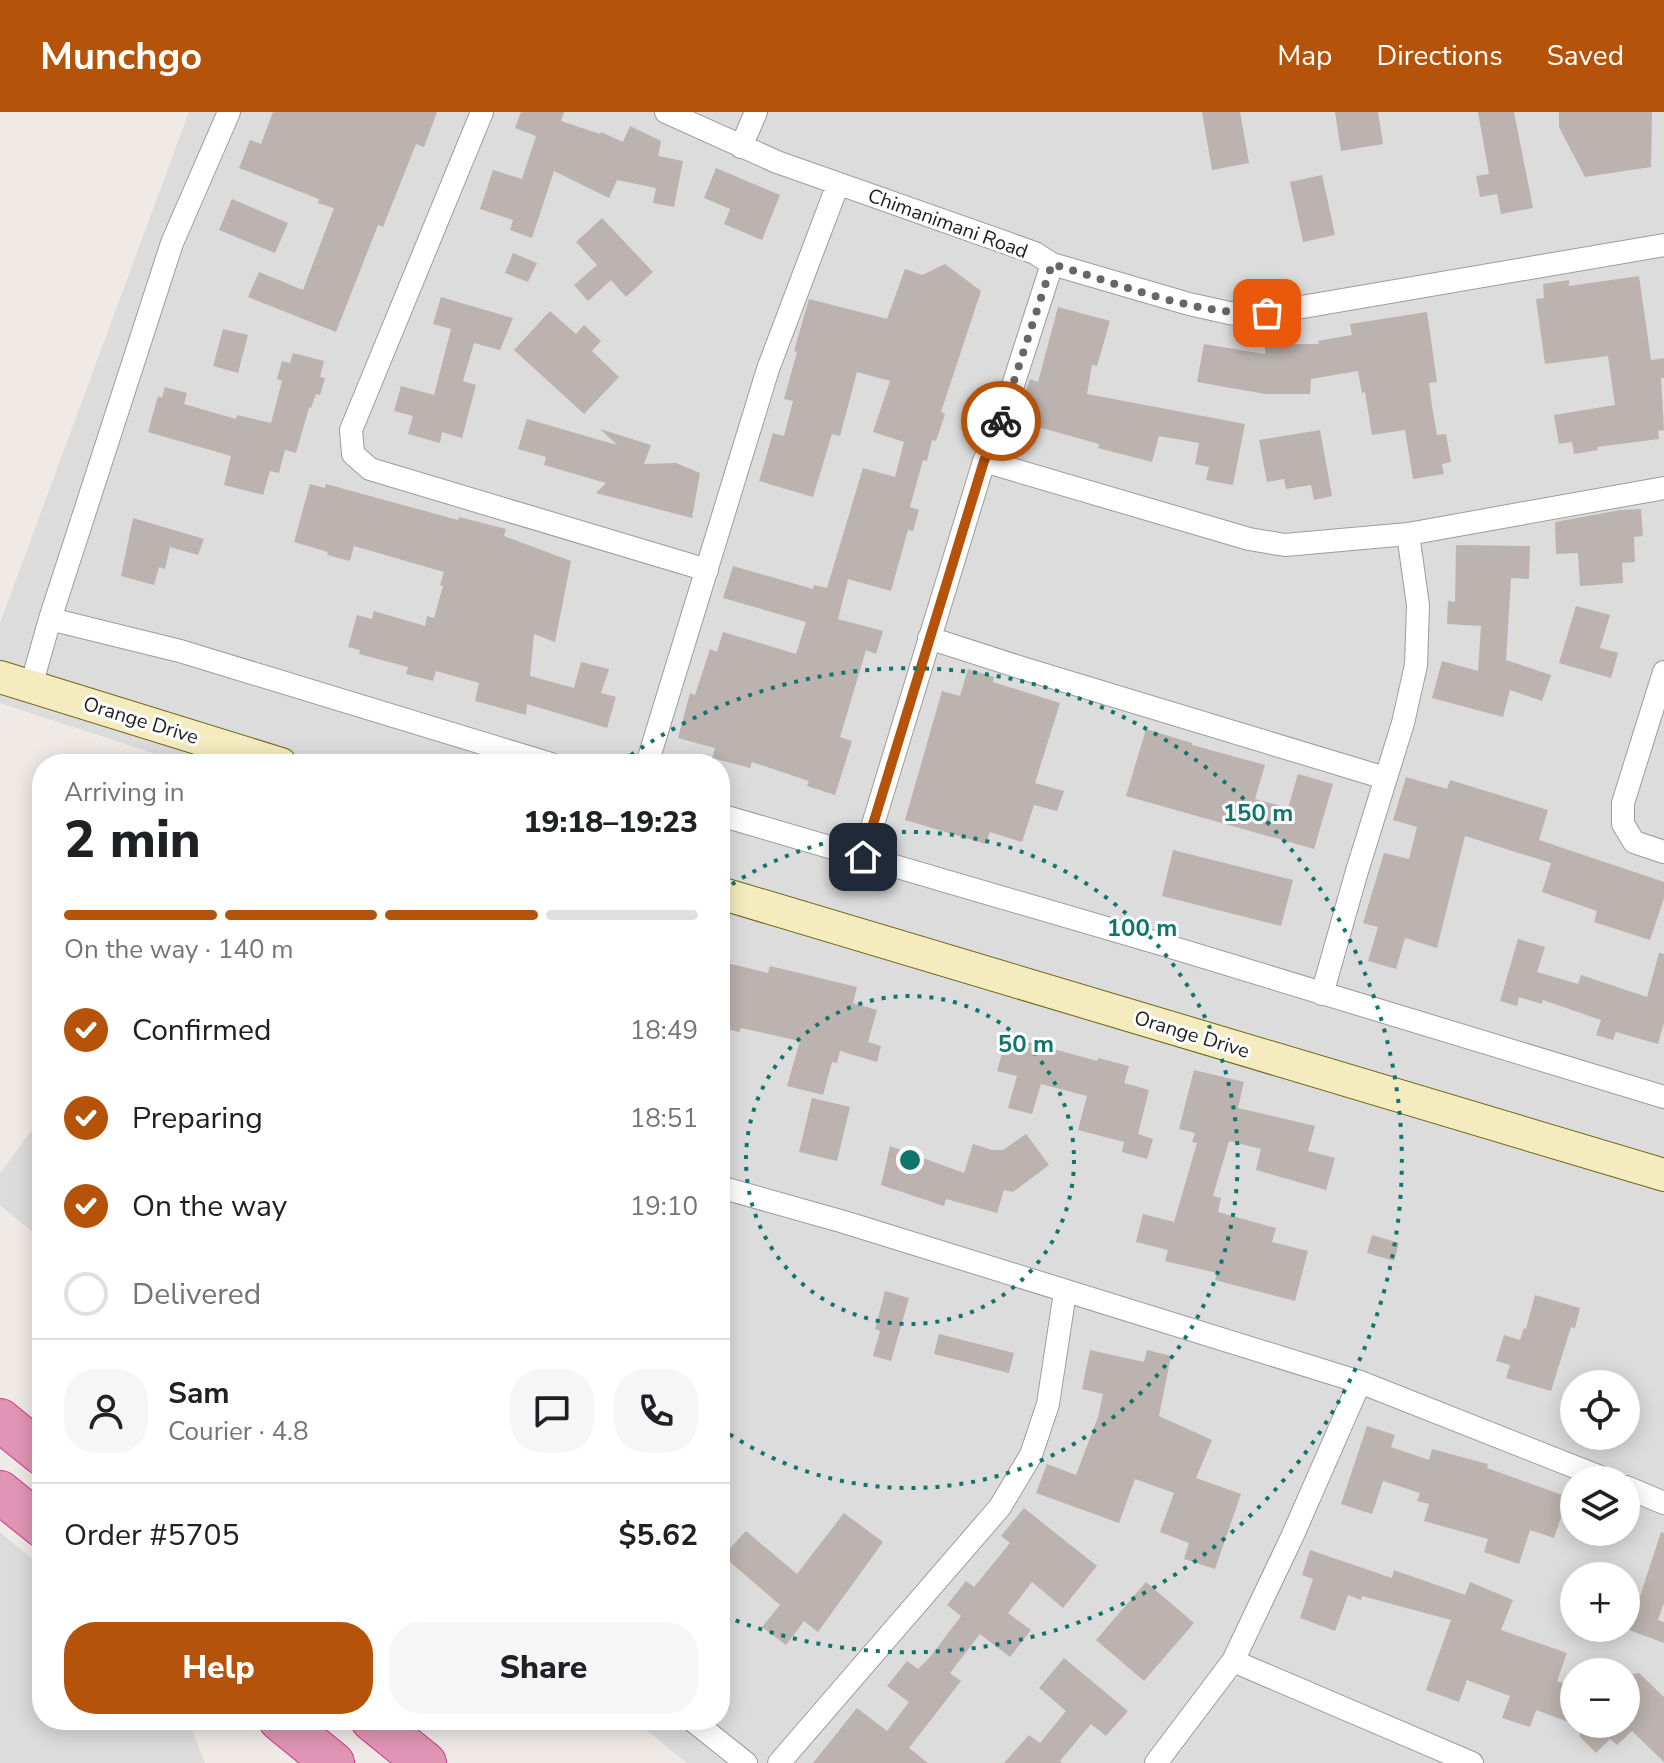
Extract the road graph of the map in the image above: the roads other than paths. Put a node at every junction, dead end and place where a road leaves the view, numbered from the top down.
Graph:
1 (229, 112) edge
2 (482, 112) edge
3 (666, 112) edge
4 (756, 112) edge
5 (741, 147) junction
6 (838, 184) junction
7 (1664, 245) edge
8 (1052, 264) junction
9 (984, 461) junction
10 (1664, 488) edge
11 (1408, 534) junction
12 (707, 570) junction
13 (50, 619) junction
14 (929, 638) junction
15 (1664, 672) edge
16 (0, 677) edge
17 (31, 686) junction
18 (249, 754) edge
19 (518, 754) edge
20 (650, 754) edge
21 (1385, 778) junction
22 (730, 818) edge
23 (1664, 852) edge
24 (863, 857) junction
25 (730, 896) edge
26 (1322, 994) junction
27 (1664, 1097) edge
28 (1664, 1175) edge
29 (730, 1190) edge
30 (1065, 1292) junction
31 (1360, 1382) junction
32 (0, 1420) edge
33 (32, 1446) edge
34 (1573, 1466) edge
35 (0, 1492) edge
36 (1640, 1493) edge
37 (1664, 1503) edge
38 (32, 1518) edge
39 (1233, 1661) junction
40 (292, 1730) edge
41 (384, 1730) edge
42 (705, 1730) edge
43 (333, 1763) edge
44 (425, 1763) edge
45 (746, 1763) edge
46 (779, 1763) edge
47 (1156, 1763) edge
48 (1472, 1763) edge

1 - 13 street
2 - 12 street
3 - 5 street, Chimanimani Road
4 - 5 street
5 - 6 street, Chimanimani Road
6 - 8 street, Chimanimani Road
6 - 12 street
7 - 8 street, Chimanimani Road
8 - 9 street
9 - 11 street
9 - 14 street
10 - 11 street
11 - 21 street
12 - 20 street
13 - 17 street
13 - 19 street
14 - 21 street
14 - 24 street
15 - 23 street
16 - 17 street, Orange Drive
17 - 18 street, Orange Drive
21 - 26 street
22 - 24 street
24 - 26 street
25 - 28 street, Orange Drive
26 - 27 street
29 - 30 street
30 - 31 street
30 - 46 street
31 - 34 street
31 - 39 street
32 - 33 highway
35 - 38 highway
36 - 37 street
39 - 47 street
39 - 48 street
40 - 43 highway
41 - 44 highway
42 - 45 street

